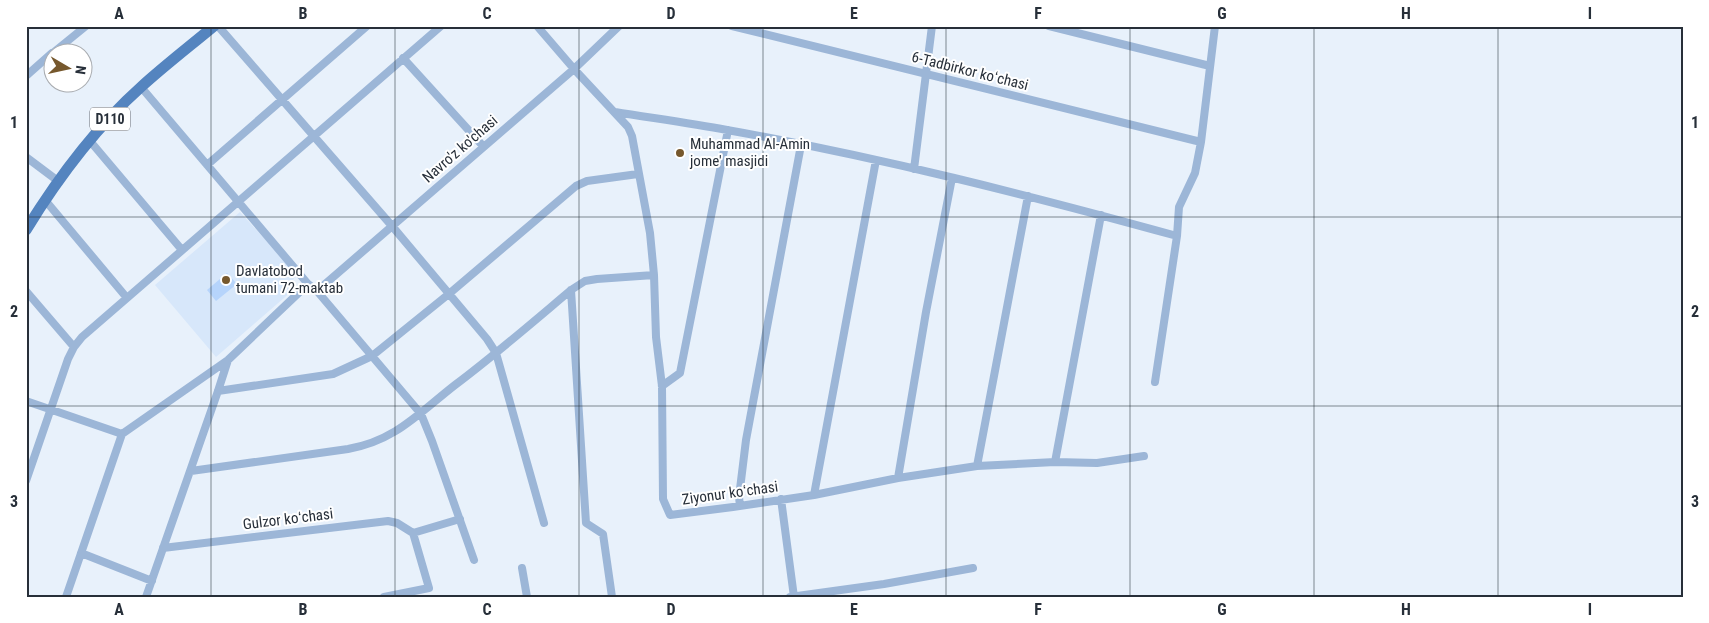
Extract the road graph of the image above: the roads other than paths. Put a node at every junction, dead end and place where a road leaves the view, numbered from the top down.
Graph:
1 (86, 26) edge
2 (216, 26) edge
3 (367, 26) edge
4 (440, 26) edge
5 (537, 26) edge
6 (619, 26) edge
7 (732, 26) edge
8 (932, 26) edge
9 (1048, 26) edge
10 (1215, 26) edge
11 (66, 42) edge
12 (403, 58) junction
13 (42, 62) edge
14 (1210, 66) junction
15 (574, 68) junction
16 (926, 75) junction
17 (26, 76) edge
18 (140, 87) junction
19 (282, 100) junction
20 (615, 112) junction
21 (728, 130) junction
22 (315, 136) junction
23 (90, 140) junction
24 (1201, 142) junction
25 (801, 145) junction
26 (483, 146) junction
27 (26, 157) edge
28 (876, 160) junction
29 (207, 165) junction
30 (914, 169) junction
31 (638, 174) junction
32 (952, 178) junction
33 (58, 181) junction
34 (1028, 196) junction
35 (45, 200) junction
36 (238, 201) junction
37 (1101, 215) junction
38 (392, 226) junction
39 (26, 230) edge
40 (1177, 236) junction
41 (182, 250) junction
42 (654, 275) junction
43 (308, 284) junction
44 (318, 290) junction
45 (571, 290) junction
46 (26, 291) edge
47 (450, 293) junction
48 (127, 298) junction
49 (74, 347) junction
50 (496, 353) junction
51 (372, 356) junction
52 (228, 360) junction
53 (1155, 382) dead end
54 (662, 386) junction
55 (218, 391) junction
56 (26, 401) edge
57 (51, 410) junction
58 (420, 414) junction
59 (122, 434) junction
60 (1144, 456) dead end
61 (1055, 462) junction
62 (977, 466) junction
63 (191, 471) junction
64 (898, 478) junction
65 (26, 481) edge
66 (814, 495) junction
67 (781, 499) junction
68 (740, 506) junction
69 (460, 519) junction
70 (544, 522) dead end
71 (413, 533) junction
72 (164, 548) junction
73 (81, 553) junction
74 (474, 560) dead end
75 (522, 568) dead end
76 (973, 568) dead end
77 (152, 581) junction
78 (430, 592) edge
79 (793, 596) edge
80 (66, 597) edge
81 (146, 597) edge
82 (384, 597) edge
83 (527, 597) edge
84 (612, 597) edge

1 - 11 street
2 - 18 main road, D110
2 - 19 street
3 - 19 street
4 - 12 street
5 - 15 street, Ziyonur koʻchasi
6 - 15 street, Navro'z ko'chasi
7 - 16 street, 6-Tadbirkor koʻchasi
8 - 16 street
9 - 14 street
10 - 14 street
12 - 22 street
12 - 26 street
13 - 17 street
14 - 24 street
15 - 20 street, Ziyonur koʻchasi
15 - 26 street, Navro'z ko'chasi
16 - 24 street, 6-Tadbirkor koʻchasi
16 - 30 street
18 - 23 main road, D110
18 - 29 street
19 - 22 street
19 - 29 street
20 - 21 street
20 - 31 street, Ziyonur koʻchasi
21 - 25 street
21 - 54 street
22 - 36 street
22 - 38 street
23 - 33 main road, D110
23 - 41 street
24 - 40 street
25 - 28 street
25 - 68 street
26 - 38 street, Navro'z ko'chasi
27 - 33 street
28 - 30 street
28 - 66 street
29 - 36 street
30 - 32 street
31 - 42 street, Ziyonur koʻchasi
31 - 47 street
32 - 34 street
32 - 64 street
33 - 35 main road, D110
34 - 37 street
34 - 62 street
35 - 39 main road, D110
35 - 48 street
36 - 41 street
36 - 43 street
37 - 40 street
37 - 61 street
38 - 44 street, Navro'z ko'chasi
38 - 47 street
40 - 53 street
41 - 48 street
42 - 45 street
42 - 54 street, Ziyonur koʻchasi
43 - 44 street
43 - 52 street
44 - 51 street
45 - 50 street
45 - 84 street
46 - 49 street
47 - 50 street
47 - 51 street
48 - 49 street
49 - 57 street
50 - 58 street
50 - 70 street
51 - 55 street
51 - 58 street
52 - 55 street
52 - 59 street
54 - 68 street, Ziyonur koʻchasi
55 - 63 street
56 - 57 street
57 - 59 street
57 - 65 street
58 - 63 street
58 - 69 street
59 - 73 street
60 - 61 street, Ziyonur koʻchasi
61 - 62 street, Ziyonur koʻchasi
62 - 64 street, Ziyonur koʻchasi
63 - 72 street
64 - 66 street, Ziyonur koʻchasi
66 - 67 street, Ziyonur koʻchasi
67 - 68 street, Ziyonur koʻchasi
67 - 79 street
69 - 71 street
69 - 74 street
71 - 72 street, Gulzor koʻchasi
71 - 78 street
72 - 77 street
73 - 77 street
73 - 80 street
75 - 83 street
76 - 79 street
77 - 81 street
78 - 82 street

